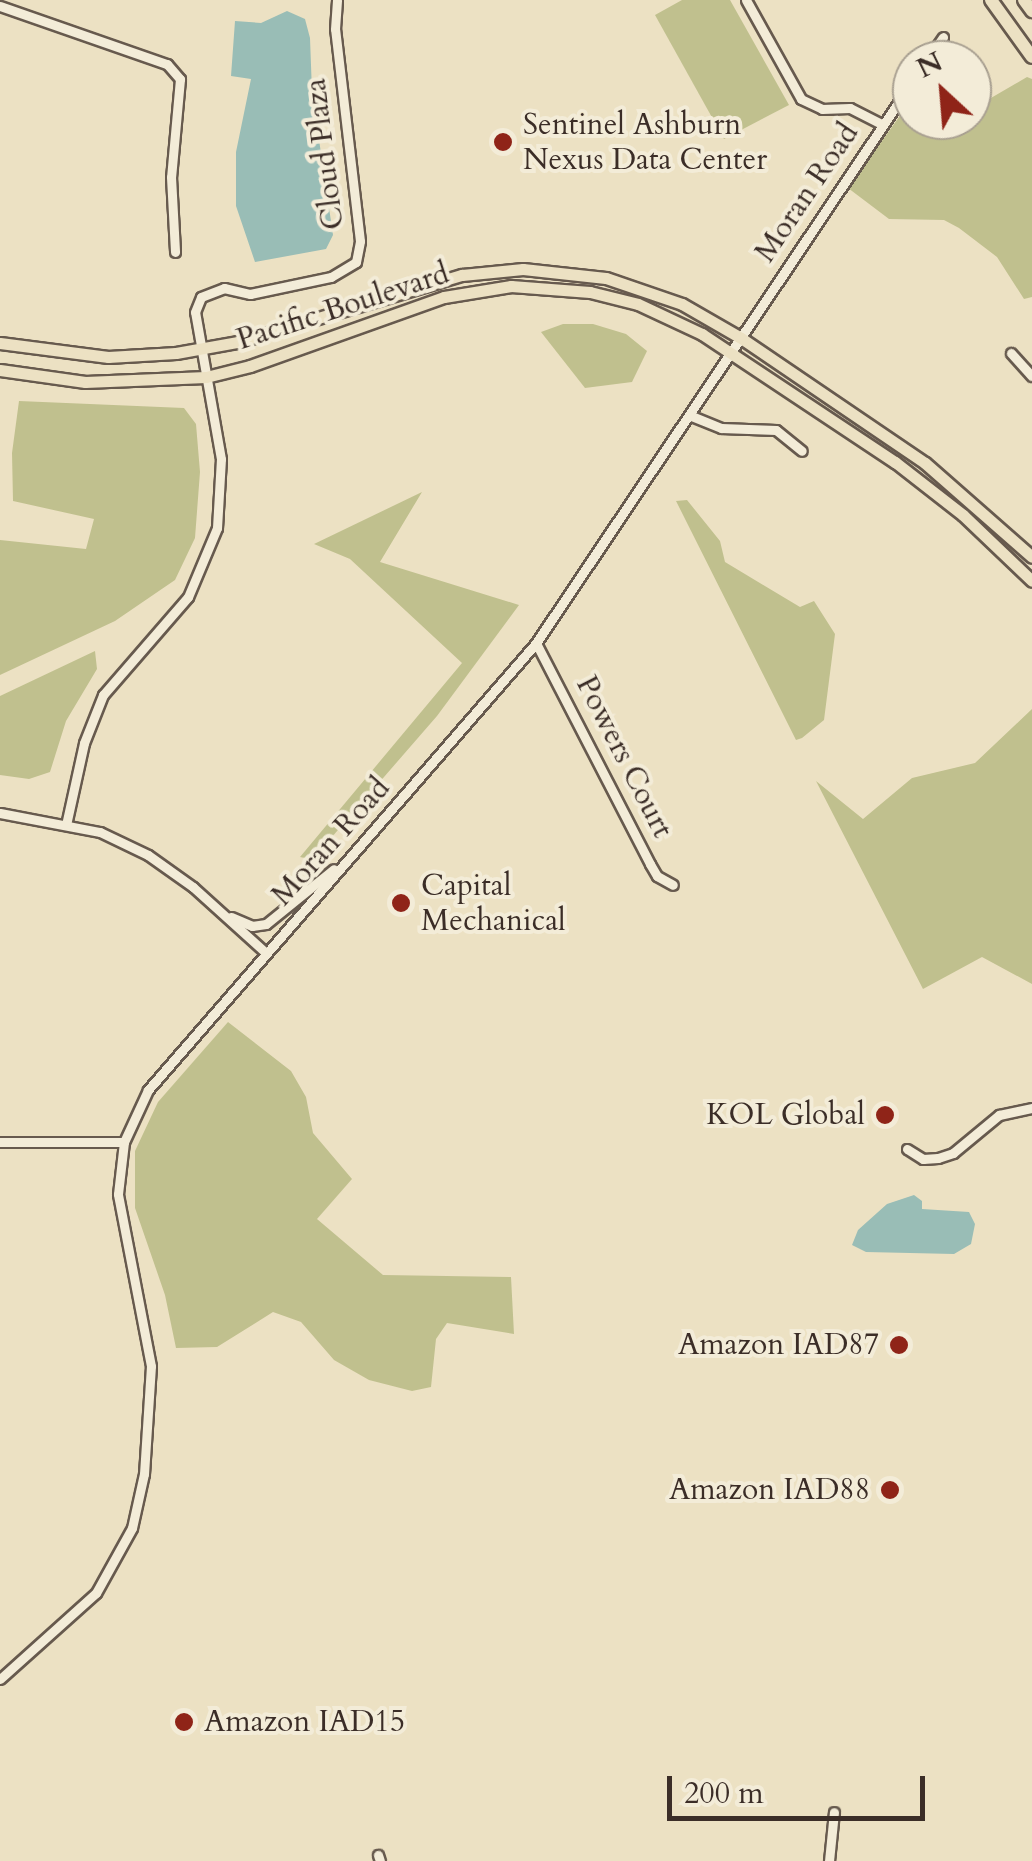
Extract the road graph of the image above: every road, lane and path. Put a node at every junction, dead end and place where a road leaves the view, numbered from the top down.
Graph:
1 (336, 0) edge
2 (746, 0) edge
3 (990, 0) edge
4 (1024, 0) edge
5 (0, 6) edge
6 (1032, 11) edge
7 (943, 37) dead end
8 (941, 40) edge
9 (1032, 56) edge
10 (892, 112) edge
11 (883, 125) junction
12 (175, 252) dead end
13 (741, 338) junction
14 (0, 344) edge
15 (200, 351) junction
16 (730, 353) junction
17 (1012, 353) dead end
18 (0, 370) edge
19 (1032, 376) edge
20 (206, 377) junction
21 (689, 415) junction
22 (802, 451) dead end
23 (1032, 557) edge
24 (1032, 581) edge
25 (536, 644) junction
26 (0, 813) edge
27 (66, 824) junction
28 (363, 844) junction
29 (673, 886) dead end
30 (223, 913) junction
31 (265, 952) junction
32 (1032, 1108) edge
33 (0, 1142) edge
34 (124, 1142) junction
35 (907, 1149) dead end
36 (0, 1680) edge
37 (834, 1812) dead end
38 (829, 1861) edge

1 - 15 street, Cloud Plaza
2 - 11 street
3 - 9 highway
4 - 6 highway
5 - 12 street
7 - 8 street
10 - 11 street, Moran Road
11 - 13 street, Moran Road
13 - 15 main road, Pacific Boulevard
13 - 16 street, Moran Road
13 - 23 main road, Pacific Boulevard
14 - 15 main road, Pacific Boulevard
15 - 20 street
16 - 20 main road, Pacific Boulevard
16 - 21 street, Moran Road
16 - 24 main road, Pacific Boulevard
17 - 19 street
18 - 20 main road, Pacific Boulevard
20 - 27 street
21 - 22 street
21 - 25 street, Moran Road
25 - 28 street, Moran Road
25 - 29 street, Powers Court
26 - 27 street
27 - 30 street
28 - 30 street
28 - 31 street, Moran Road
30 - 31 street
31 - 34 street, Moran Road
32 - 35 street
33 - 34 street
34 - 36 street, Moran Road
37 - 38 street

